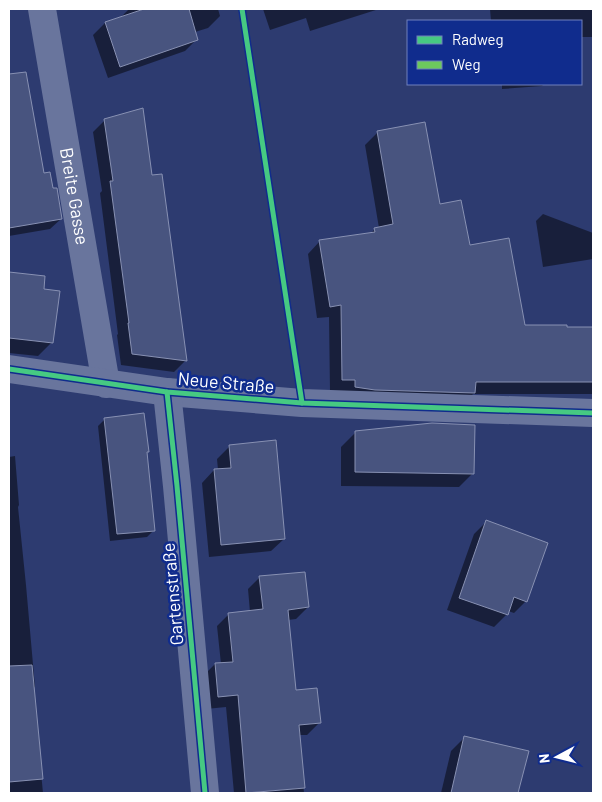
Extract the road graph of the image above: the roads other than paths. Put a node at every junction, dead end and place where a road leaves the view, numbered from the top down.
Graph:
1 (42, 9) edge
2 (9, 369) edge
3 (106, 384) junction
4 (167, 392) junction
5 (593, 412) edge
6 (205, 793) edge

1 - 3 street, Breite Gasse
2 - 3 street, Neue Straße
3 - 4 street, Neue Straße
4 - 5 street, Neue Straße
4 - 6 street, Gartenstraße

